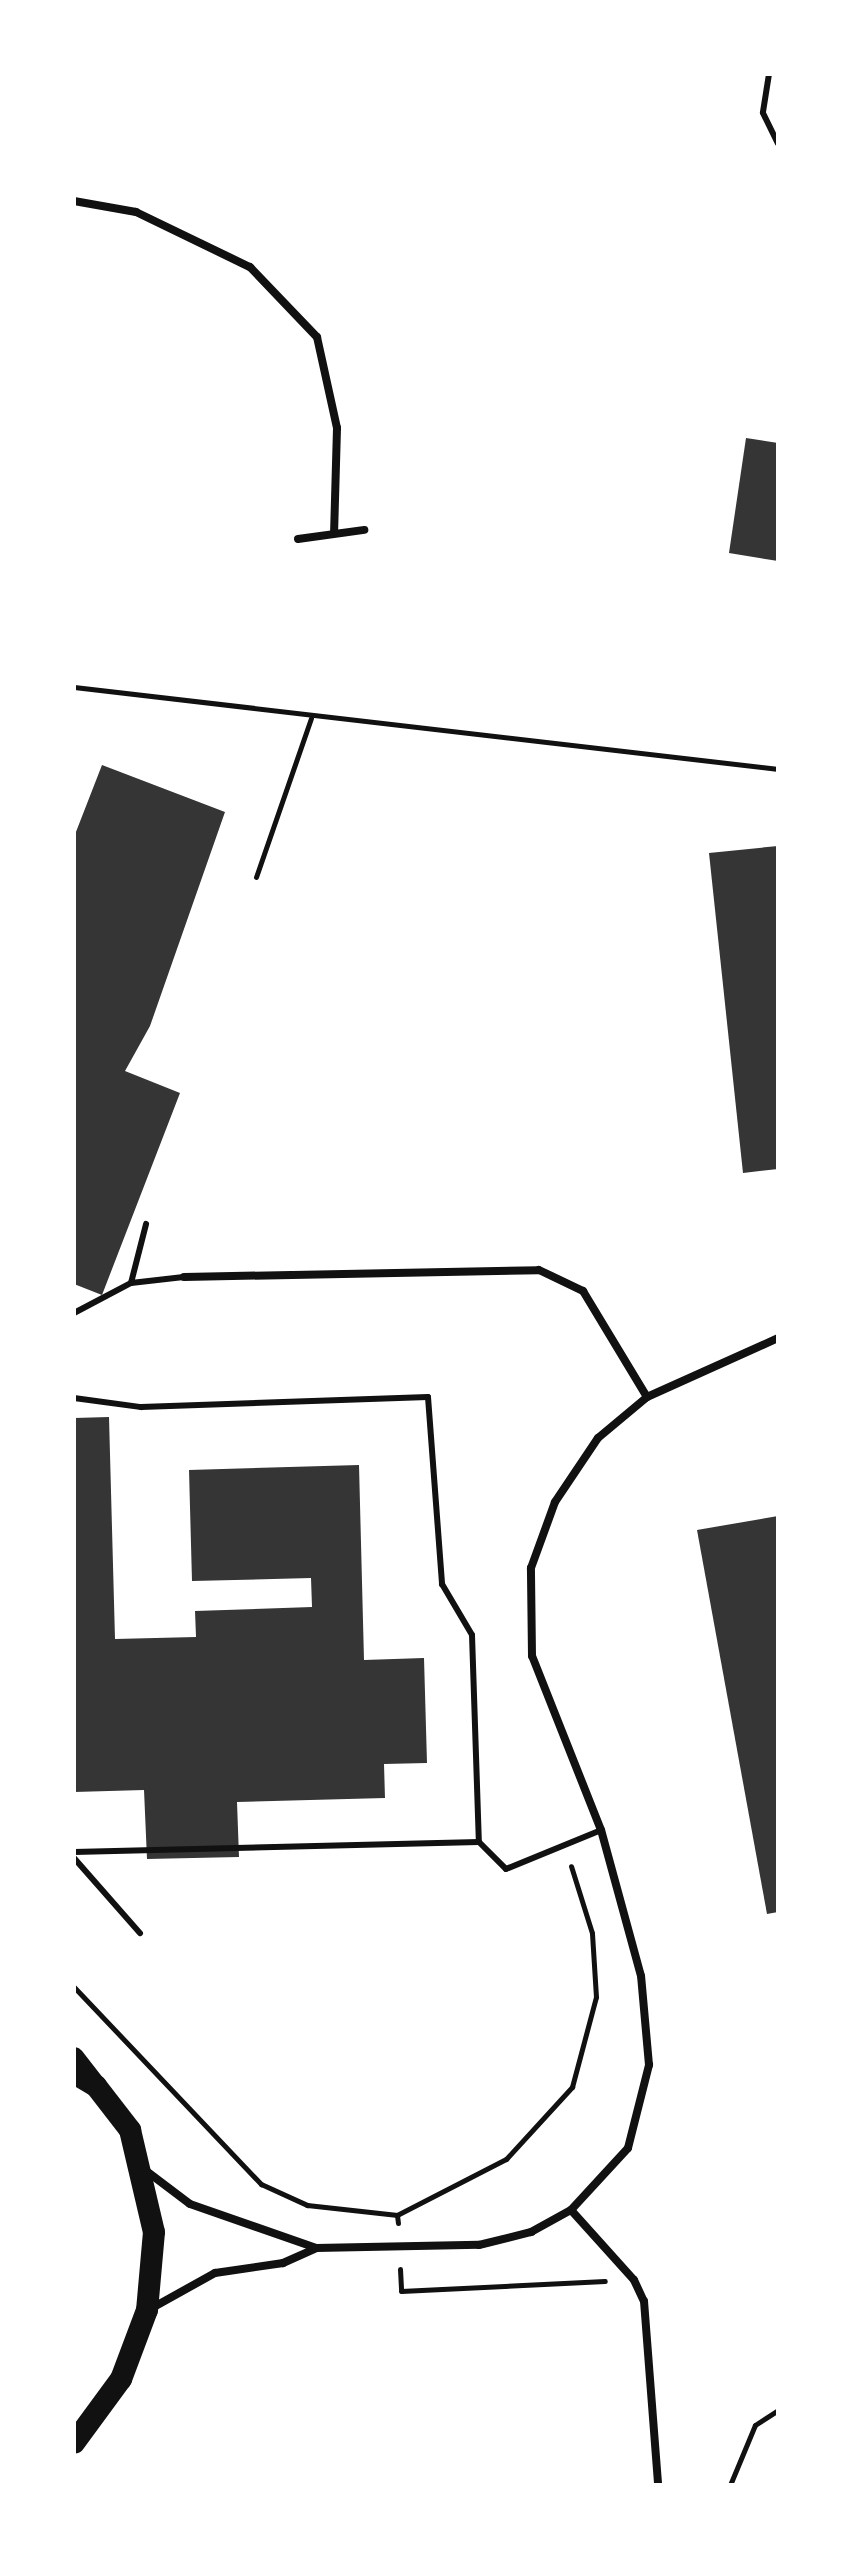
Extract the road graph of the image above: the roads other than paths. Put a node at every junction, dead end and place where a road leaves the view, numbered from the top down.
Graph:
1 (769, 74) edge
2 (778, 144) edge
3 (74, 201) edge
4 (364, 530) dead end
5 (334, 533) junction
6 (298, 539) dead end
7 (146, 1224) dead end
8 (184, 1277) joint
9 (131, 1283) junction
10 (74, 1313) edge
11 (778, 1338) edge
12 (647, 1397) junction
13 (74, 1398) edge
14 (601, 1830) junction
15 (479, 1842) junction
16 (74, 1852) edge
17 (74, 1858) edge
18 (140, 1933) dead end
19 (74, 2057) edge
20 (74, 2073) edge
21 (96, 2086) junction
22 (141, 2167) junction
23 (571, 2210) junction
24 (316, 2248) junction
25 (147, 2310) junction
26 (74, 2443) edge
27 (658, 2485) edge

1 - 2 lane
3 - 5 street
4 - 5 street
5 - 6 street
7 - 9 lane
8 - 9 lane
8 - 12 street
9 - 10 lane
11 - 12 street
12 - 14 street
13 - 15 lane
14 - 15 lane
14 - 23 street
15 - 16 lane
17 - 18 lane
19 - 21 main road
20 - 21 highway
21 - 22 highway
22 - 24 street
22 - 25 highway
23 - 24 street
23 - 27 street
24 - 25 street
25 - 26 highway

